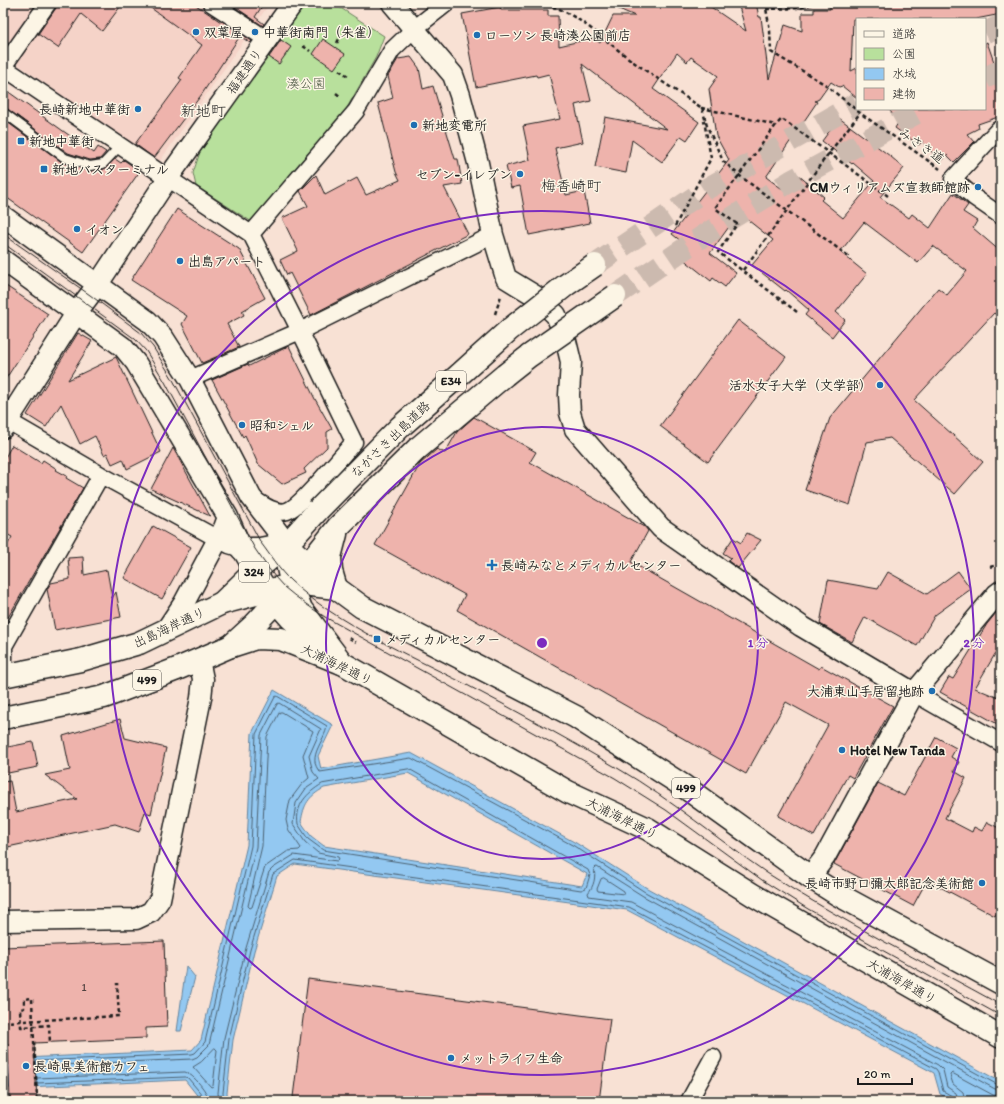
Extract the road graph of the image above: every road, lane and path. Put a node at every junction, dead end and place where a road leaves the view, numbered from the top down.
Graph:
1 (48, 3) edge
2 (211, 3) edge
3 (293, 3) edge
4 (392, 3) edge
5 (447, 3) edge
6 (539, 3) edge
7 (765, 3) edge
8 (815, 3) edge
9 (766, 9) junction
10 (414, 29) junction
11 (339, 39) dead end
12 (266, 40) junction
13 (337, 43) dead end
14 (1001, 44) edge
15 (303, 46) dead end
16 (310, 51) dead end
17 (1001, 64) edge
18 (3, 67) edge
19 (339, 70) dead end
20 (348, 76) dead end
21 (336, 93) dead end
22 (340, 96) dead end
23 (702, 108) junction
24 (856, 110) edge
25 (856, 110) edge
26 (3, 112) edge
27 (860, 113) junction
28 (776, 125) junction
29 (1001, 128) edge
30 (120, 146) junction
31 (829, 153) junction
32 (740, 176) junction
33 (168, 178) junction
34 (953, 179) junction
35 (888, 196) dead end
36 (787, 211) junction
37 (3, 216) edge
38 (1001, 216) edge
39 (675, 226) dead end
40 (251, 234) junction
41 (493, 235) junction
42 (851, 258) dead end
43 (3, 260) edge
44 (594, 266) tunnel mouth
45 (744, 270) junction
46 (506, 278) junction
47 (98, 284) junction
48 (616, 296) tunnel mouth
49 (77, 312) junction
50 (797, 312) dead end
51 (491, 318) dead end
52 (300, 331) junction
53 (190, 379) junction
54 (5, 422) edge
55 (101, 475) junction
56 (251, 497) junction
57 (228, 516) junction
58 (338, 527) junction
59 (218, 539) junction
60 (287, 544) junction
61 (242, 550) junction
62 (1001, 564) edge
63 (309, 565) junction
64 (990, 567) dead end
65 (255, 572) junction
66 (292, 585) junction
67 (336, 588) junction
68 (1001, 591) edge
69 (271, 597) junction
70 (222, 603) junction
71 (166, 630) junction
72 (231, 646) junction
73 (199, 660) junction
74 (342, 664) junction
75 (3, 676) edge
76 (914, 693) junction
77 (3, 718) edge
78 (1001, 743) edge
79 (810, 876) junction
80 (3, 920) edge
81 (117, 983) dead end
82 (1001, 983) edge
83 (33, 1021) junction
84 (3, 1022) edge
85 (1001, 1037) edge
86 (50, 1043) dead end
87 (713, 1057) dead end
88 (37, 1101) edge
89 (689, 1101) edge

1 - 18 street
2 - 12 street
3 - 12 street, 福建通り
4 - 10 street
5 - 10 street
6 - 23 path
7 - 9 path
8 - 9 path
9 - 24 path, みさき道
10 - 40 street
10 - 41 street
11 - 13 path
12 - 33 street, 福建通り
14 - 17 path
15 - 16 path
18 - 30 street
19 - 20 path
21 - 22 path
23 - 28 path
23 - 32 path
23 - 39 path
25 - 27 path, みさき道
26 - 30 lane
27 - 31 path
27 - 34 path, みさき道
28 - 31 path
28 - 32 path
29 - 34 street
30 - 33 street
31 - 35 path
31 - 36 path
32 - 36 path
32 - 45 path
33 - 40 street
33 - 47 street, 福建通り
34 - 38 street
36 - 42 path
36 - 45 path
37 - 47 street
40 - 52 street
41 - 46 street
41 - 52 street
43 - 49 street
44 - 60 highway, ながさき出島道路 / E34, bridge
45 - 50 path
46 - 51 path
46 - 76 street
47 - 49 street, 福建通り
47 - 53 street
48 - 58 highway, ながさき出島道路 / E34, bridge
49 - 54 street, 福建通り
49 - 57 street
52 - 53 street
52 - 56 street
53 - 56 street
54 - 55 street
55 - 59 street
55 - 75 street
56 - 60 street
57 - 59 street
57 - 61 street
58 - 60 highway, ながさき出島道路 / E34
58 - 63 highway, ながさき出島道路 / E34
58 - 67 highway
59 - 61 street
59 - 71 street
60 - 61 highway
60 - 63 street
60 - 65 highway, ながさき出島道路 / 324
60 - 66 highway
61 - 65 street
62 - 64 path
63 - 66 highway, ながさき出島道路 / E34
63 - 67 street
65 - 69 street
65 - 70 highway, ながさき出島道路 / 324
66 - 67 highway
66 - 69 highway, ながさき出島道路 / E34
66 - 74 highway
67 - 79 highway, 499
68 - 76 street
69 - 70 highway, 出島海岸通り
69 - 72 highway, ながさき出島道路 / E34
69 - 74 street
70 - 71 highway, 出島海岸通り
71 - 75 highway, 出島海岸通り
72 - 73 highway, 499
72 - 74 highway, 大浦海岸通り / 499
73 - 77 highway, 499
73 - 80 street
74 - 85 highway, 大浦海岸通り / 499
76 - 78 street
76 - 79 street
79 - 82 highway, 499
81 - 83 path
83 - 84 path
83 - 86 path
83 - 88 path
87 - 89 street

